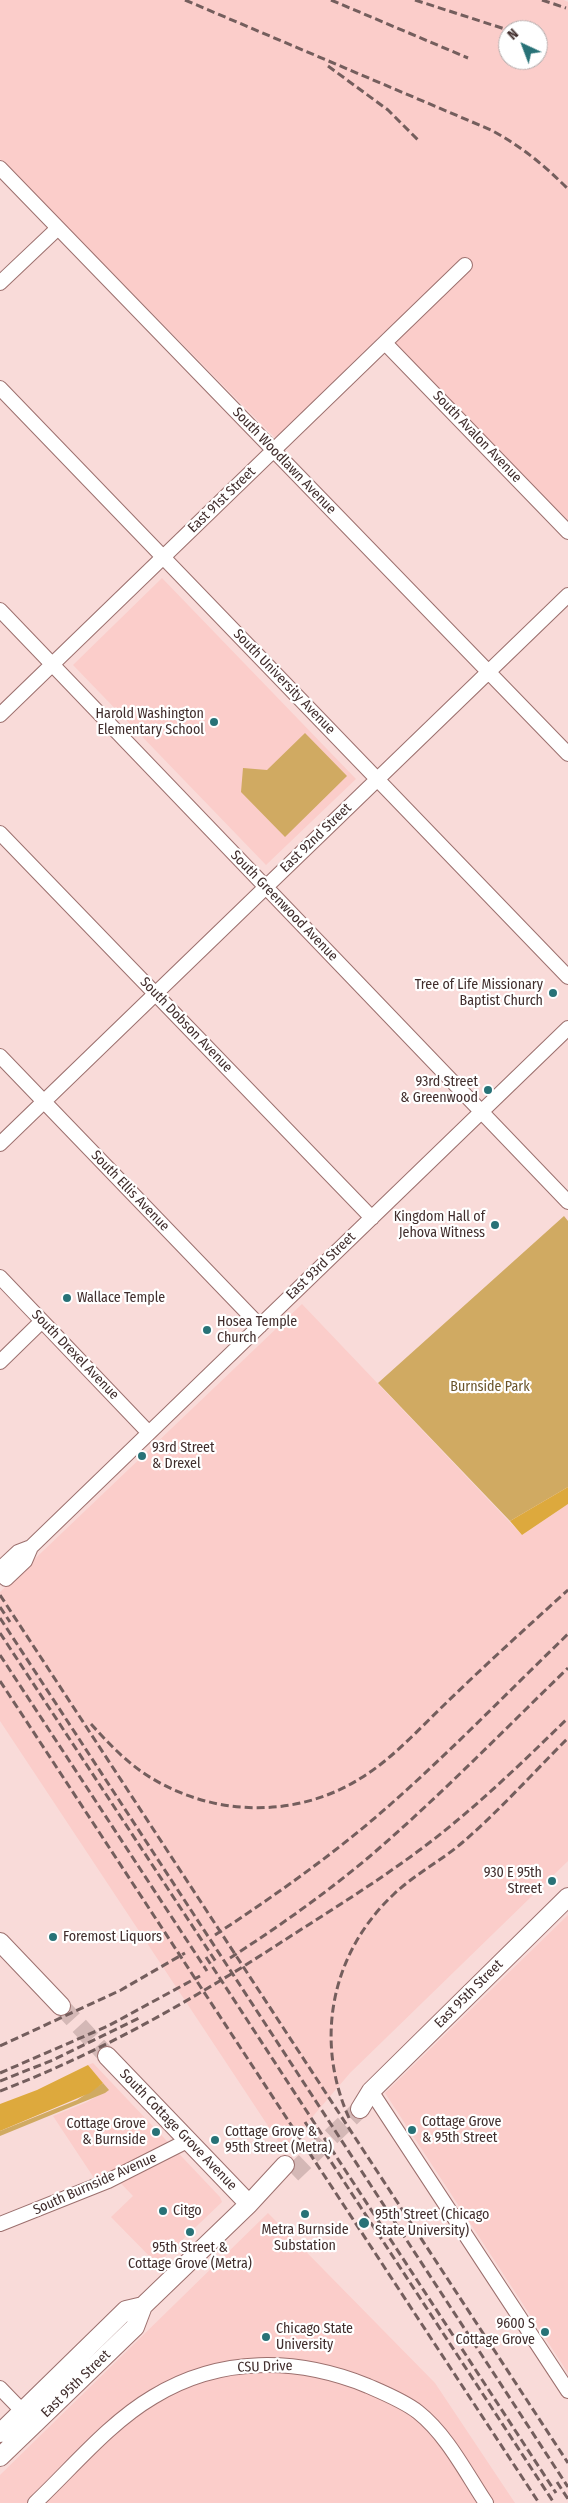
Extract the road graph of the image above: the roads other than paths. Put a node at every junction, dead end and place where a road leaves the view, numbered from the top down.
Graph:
1 (0, 168) edge
2 (58, 228) junction
3 (465, 265) dead end
4 (0, 284) edge
5 (385, 342) junction
6 (0, 388) edge
7 (274, 450) junction
8 (568, 532) edge
9 (163, 557) junction
10 (568, 595) edge
11 (0, 610) edge
12 (52, 664) junction
13 (489, 671) junction
14 (0, 714) edge
15 (568, 754) edge
16 (378, 779) junction
17 (0, 833) edge
18 (266, 887) junction
19 (568, 977) edge
20 (155, 994) junction
21 (568, 1028) edge
22 (0, 1056) edge
23 (44, 1102) junction
24 (481, 1111) junction
25 (0, 1144) edge
26 (568, 1202) edge
27 (372, 1218) junction
28 (0, 1277) edge
29 (42, 1322) junction
30 (260, 1326) junction
31 (0, 1362) edge
32 (149, 1433) junction
33 (3, 1574) edge
34 (568, 1897) edge
35 (4, 1952) edge
36 (62, 2006) tunnel mouth
37 (107, 2056) tunnel mouth
38 (371, 2091) junction
39 (357, 2104) tunnel mouth
40 (189, 2140) junction
41 (288, 2169) tunnel mouth
42 (249, 2204) junction
43 (0, 2224) edge
44 (0, 2388) edge
45 (568, 2391) edge
46 (29, 2417) junction
47 (0, 2433) edge
48 (0, 2457) edge
49 (35, 2503) edge
50 (486, 2503) edge

1 - 2 street, South Woodlawn Avenue
2 - 4 street
2 - 7 street, South Woodlawn Avenue
3 - 5 street, East 91st Street
5 - 7 street, East 91st Street
5 - 8 street, South Avalon Avenue
6 - 9 street, South University Avenue
7 - 9 street, East 91st Street
7 - 13 street, South Woodlawn Avenue
9 - 12 street, East 91st Street
9 - 16 street, South University Avenue
10 - 13 street, East 92nd Street
11 - 12 street, South Greenwood Avenue
12 - 14 street, East 91st Street
12 - 18 street, South Greenwood Avenue
13 - 15 street, South Woodlawn Avenue
13 - 16 street, East 92nd Street
16 - 18 street, East 92nd Street
16 - 19 street, South University Avenue
17 - 20 street, South Dobson Avenue
18 - 20 street, East 92nd Street
18 - 24 street, South Greenwood Avenue
20 - 23 street, East 92nd Street
20 - 27 street, South Dobson Avenue
21 - 24 street, East 93rd Street
22 - 23 street, South Ellis Avenue
23 - 25 street, East 92nd Street
23 - 30 street, South Ellis Avenue
24 - 26 street, South Greenwood Avenue
24 - 27 street, East 93rd Street
27 - 30 street, East 93rd Street
28 - 29 street, South Drexel Avenue
29 - 31 street
29 - 32 street, South Drexel Avenue
30 - 32 street, East 93rd Street
32 - 33 street, East 93rd Street
34 - 38 main road, East 95th Street
35 - 36 main road
37 - 40 main road, South Cottage Grove Avenue
38 - 39 main road, East 95th Street
38 - 45 street
40 - 42 main road, South Cottage Grove Avenue
40 - 43 street, South Burnside Avenue
41 - 42 main road, East 95th Street
42 - 46 main road, East 95th Street
44 - 46 street
46 - 47 main road, East 95th Street
46 - 48 main road, East 95th Street
49 - 50 street, CSU Drive

